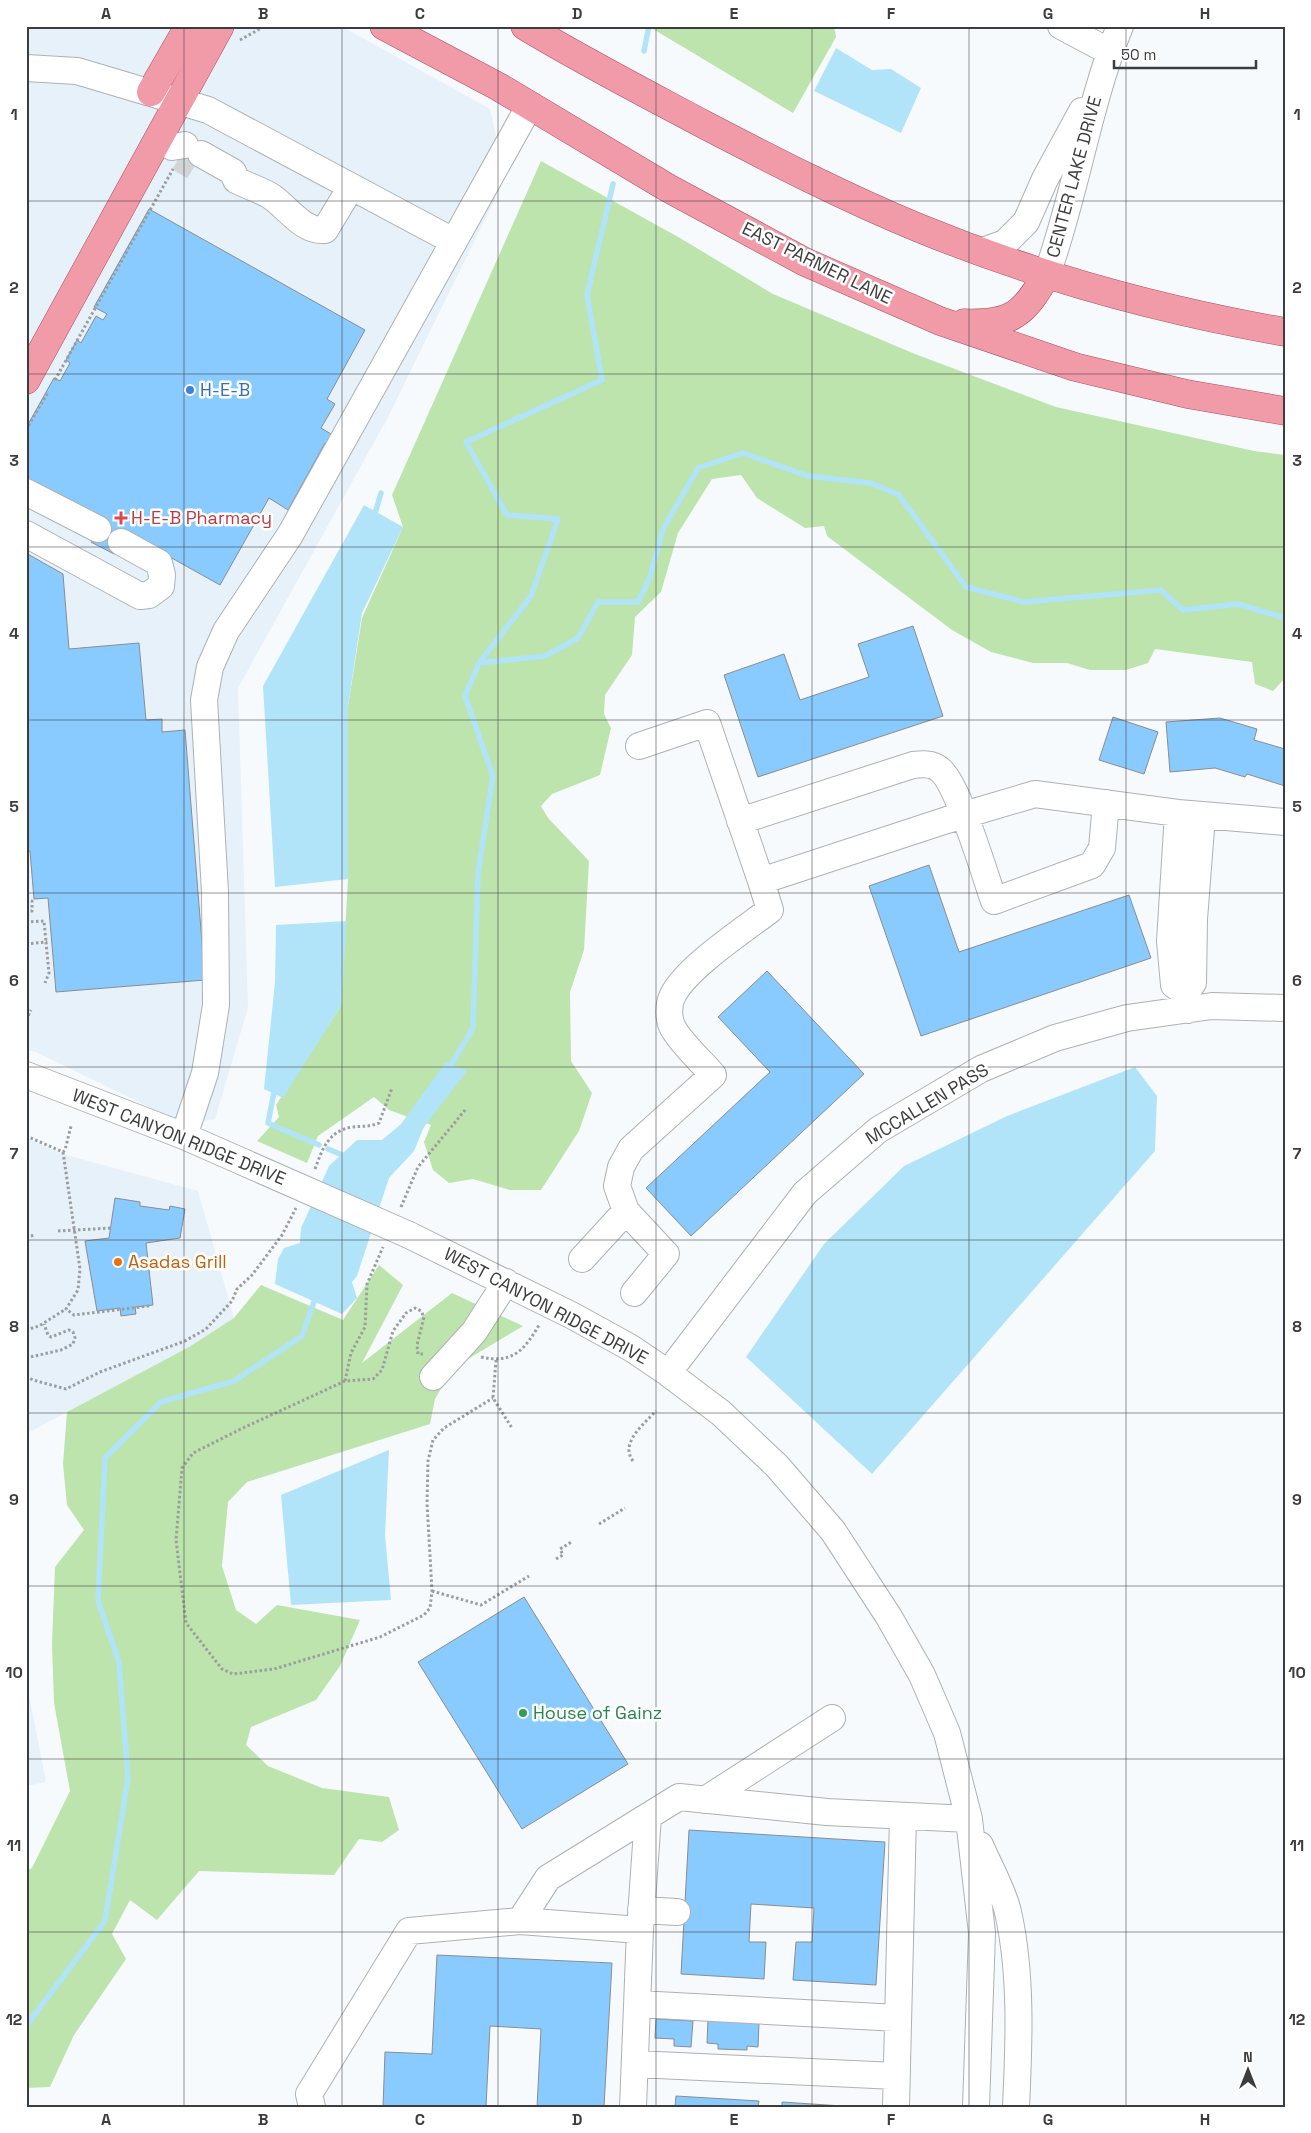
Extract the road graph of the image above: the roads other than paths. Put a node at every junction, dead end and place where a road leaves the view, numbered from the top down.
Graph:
1 (189, 26) edge
2 (384, 26) edge
3 (526, 26) edge
4 (1061, 26) edge
5 (1120, 26) edge
6 (228, 36) edge
7 (1110, 52) junction
8 (26, 68) edge
9 (1100, 80) junction
10 (151, 92) junction
11 (180, 102) junction
12 (530, 105) junction
13 (182, 152) junction
14 (351, 187) junction
15 (453, 241) junction
16 (983, 251) junction
17 (1047, 274) junction
18 (940, 322) junction
19 (1285, 332) edge
20 (26, 380) edge
21 (1285, 411) edge
22 (26, 492) edge
23 (98, 529) dead end
24 (26, 534) edge
25 (122, 542) dead end
26 (639, 746) dead end
27 (1106, 803) junction
28 (964, 815) junction
29 (1190, 815) junction
30 (740, 821) junction
31 (1285, 822) edge
32 (761, 882) junction
33 (1186, 1001) junction
34 (1285, 1008) edge
35 (26, 1075) edge
36 (184, 1136) junction
37 (626, 1211) junction
38 (582, 1259) dead end
39 (506, 1282) junction
40 (634, 1292) dead end
41 (668, 1373) junction
42 (433, 1377) dead end
43 (832, 1718) dead end
44 (705, 1800) junction
45 (648, 1816) junction
46 (903, 1816) junction
47 (969, 1819) junction
48 (677, 1912) dead end
49 (641, 1920) junction
50 (520, 1921) junction
51 (638, 2004) junction
52 (898, 2018) junction
53 (636, 2064) junction
54 (896, 2076) junction
55 (312, 2107) edge
56 (633, 2107) edge
57 (896, 2107) edge
58 (976, 2107) edge
59 (1016, 2107) edge

1 - 10 main road
2 - 12 main road, EAST PARMER LANE
3 - 16 main road
4 - 7 street
5 - 7 street, CENTER LAKE DRIVE
6 - 11 main road
7 - 9 street, CENTER LAKE DRIVE
8 - 10 street
9 - 16 street, CENTER LAKE DRIVE
9 - 17 street, CENTER LAKE DRIVE
10 - 11 street
11 - 13 main road
11 - 14 street
12 - 15 street
12 - 18 main road, EAST PARMER LANE
13 - 14 street
13 - 20 main road
14 - 15 street
15 - 36 street
16 - 17 main road
17 - 18 main road
17 - 19 main road
18 - 21 main road, EAST PARMER LANE
22 - 23 street
24 - 25 street
26 - 30 street
27 - 28 street
27 - 28 street
27 - 29 street
28 - 30 street
28 - 32 street
29 - 31 street
29 - 33 street
30 - 32 street
32 - 37 street
33 - 34 street, MCCALLEN PASS
33 - 41 street, MCCALLEN PASS
35 - 36 street, WEST CANYON RIDGE DRIVE
36 - 39 street, WEST CANYON RIDGE DRIVE, bridge
37 - 38 street
37 - 40 street
39 - 41 street, WEST CANYON RIDGE DRIVE
39 - 42 street
41 - 47 street, WEST CANYON RIDGE DRIVE
43 - 44 street
44 - 45 street
44 - 46 street
45 - 49 street
45 - 50 street
46 - 47 street
46 - 52 street
47 - 58 street, WEST CANYON RIDGE DRIVE
47 - 59 street, WEST CANYON RIDGE DRIVE
48 - 49 street
49 - 50 street
49 - 51 street
50 - 55 street
51 - 52 street
51 - 53 street
52 - 54 street
53 - 54 street
53 - 56 street
54 - 57 street

